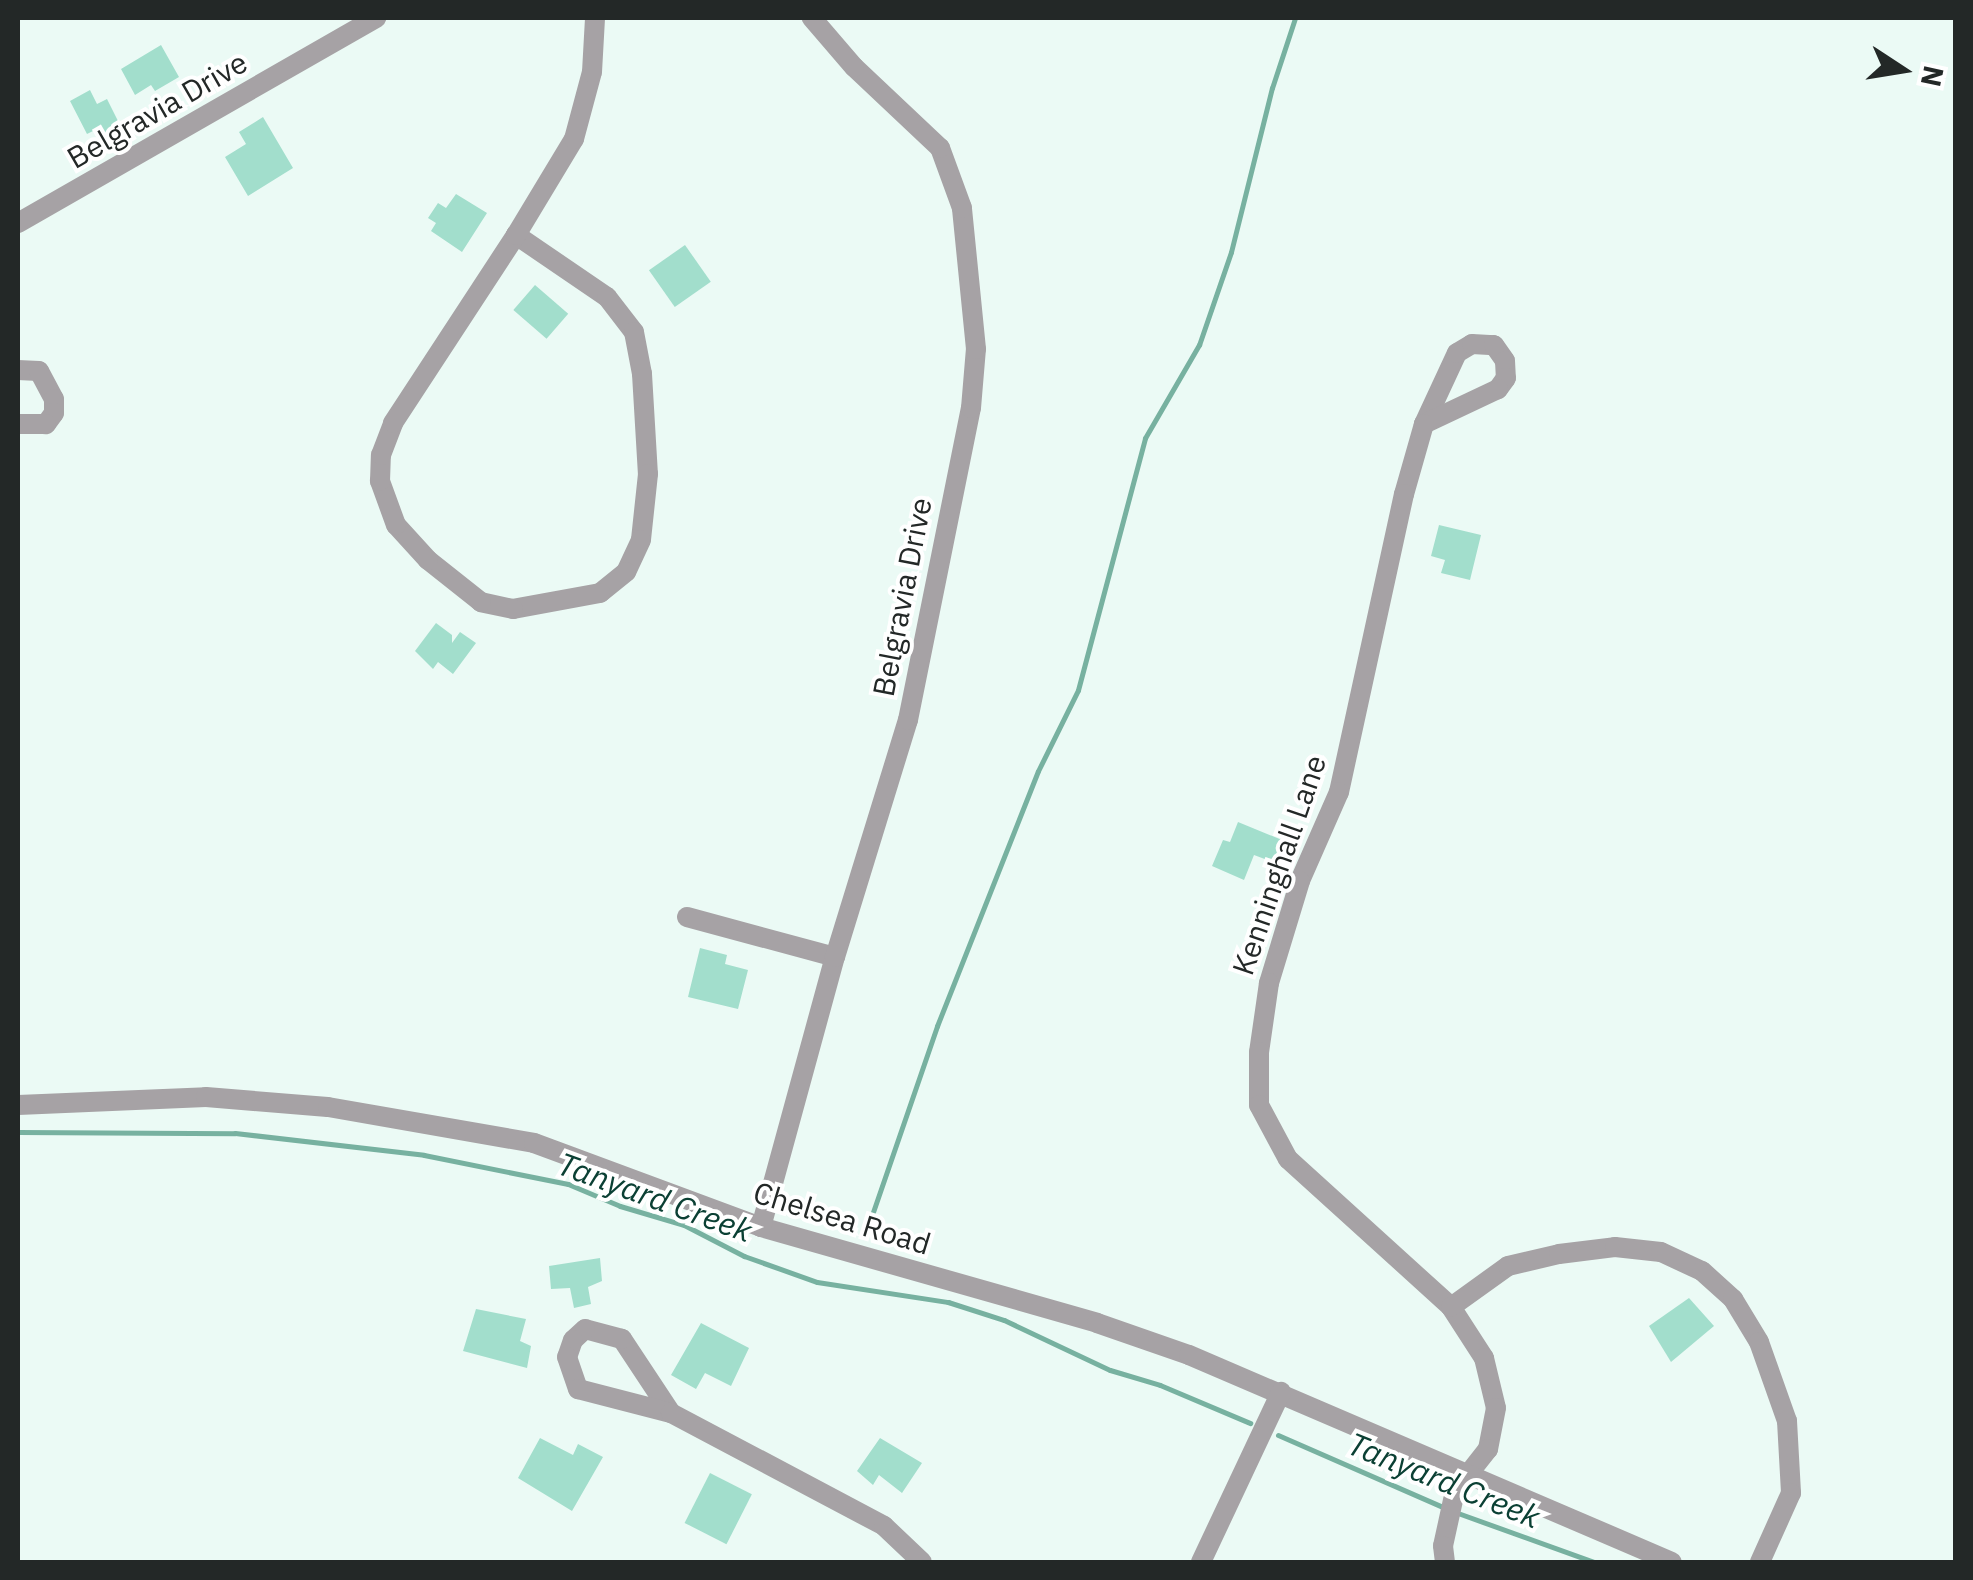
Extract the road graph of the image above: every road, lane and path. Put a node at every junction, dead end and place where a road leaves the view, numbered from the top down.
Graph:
1 (376, 18) edge
2 (596, 18) edge
3 (812, 18) edge
4 (18, 223) edge
5 (516, 235) junction
6 (18, 370) edge
7 (18, 424) edge
8 (1424, 424) dead end
9 (687, 916) dead end
10 (835, 957) junction
11 (18, 1106) edge
12 (762, 1227) junction
13 (1451, 1307) junction
14 (1281, 1392) junction
15 (671, 1413) junction
16 (1460, 1483) junction
17 (1444, 1554) edge
18 (922, 1562) edge
19 (1201, 1562) edge
20 (1672, 1562) edge
21 (1760, 1562) edge

1 - 4 street, Belgravia Drive
2 - 5 street
3 - 10 street, Belgravia Drive
5 - 5 street
6 - 7 street
8 - 13 street, Kenninghall Lane
9 - 10 street
10 - 12 street, Belgravia Drive
11 - 12 street, Chelsea Road
12 - 14 street, Chelsea Road
13 - 16 street, Kenninghall Lane
13 - 21 street
14 - 16 street, Chelsea Road
14 - 19 street
15 - 15 street
15 - 18 street
16 - 17 street
16 - 20 street, Chelsea Road

